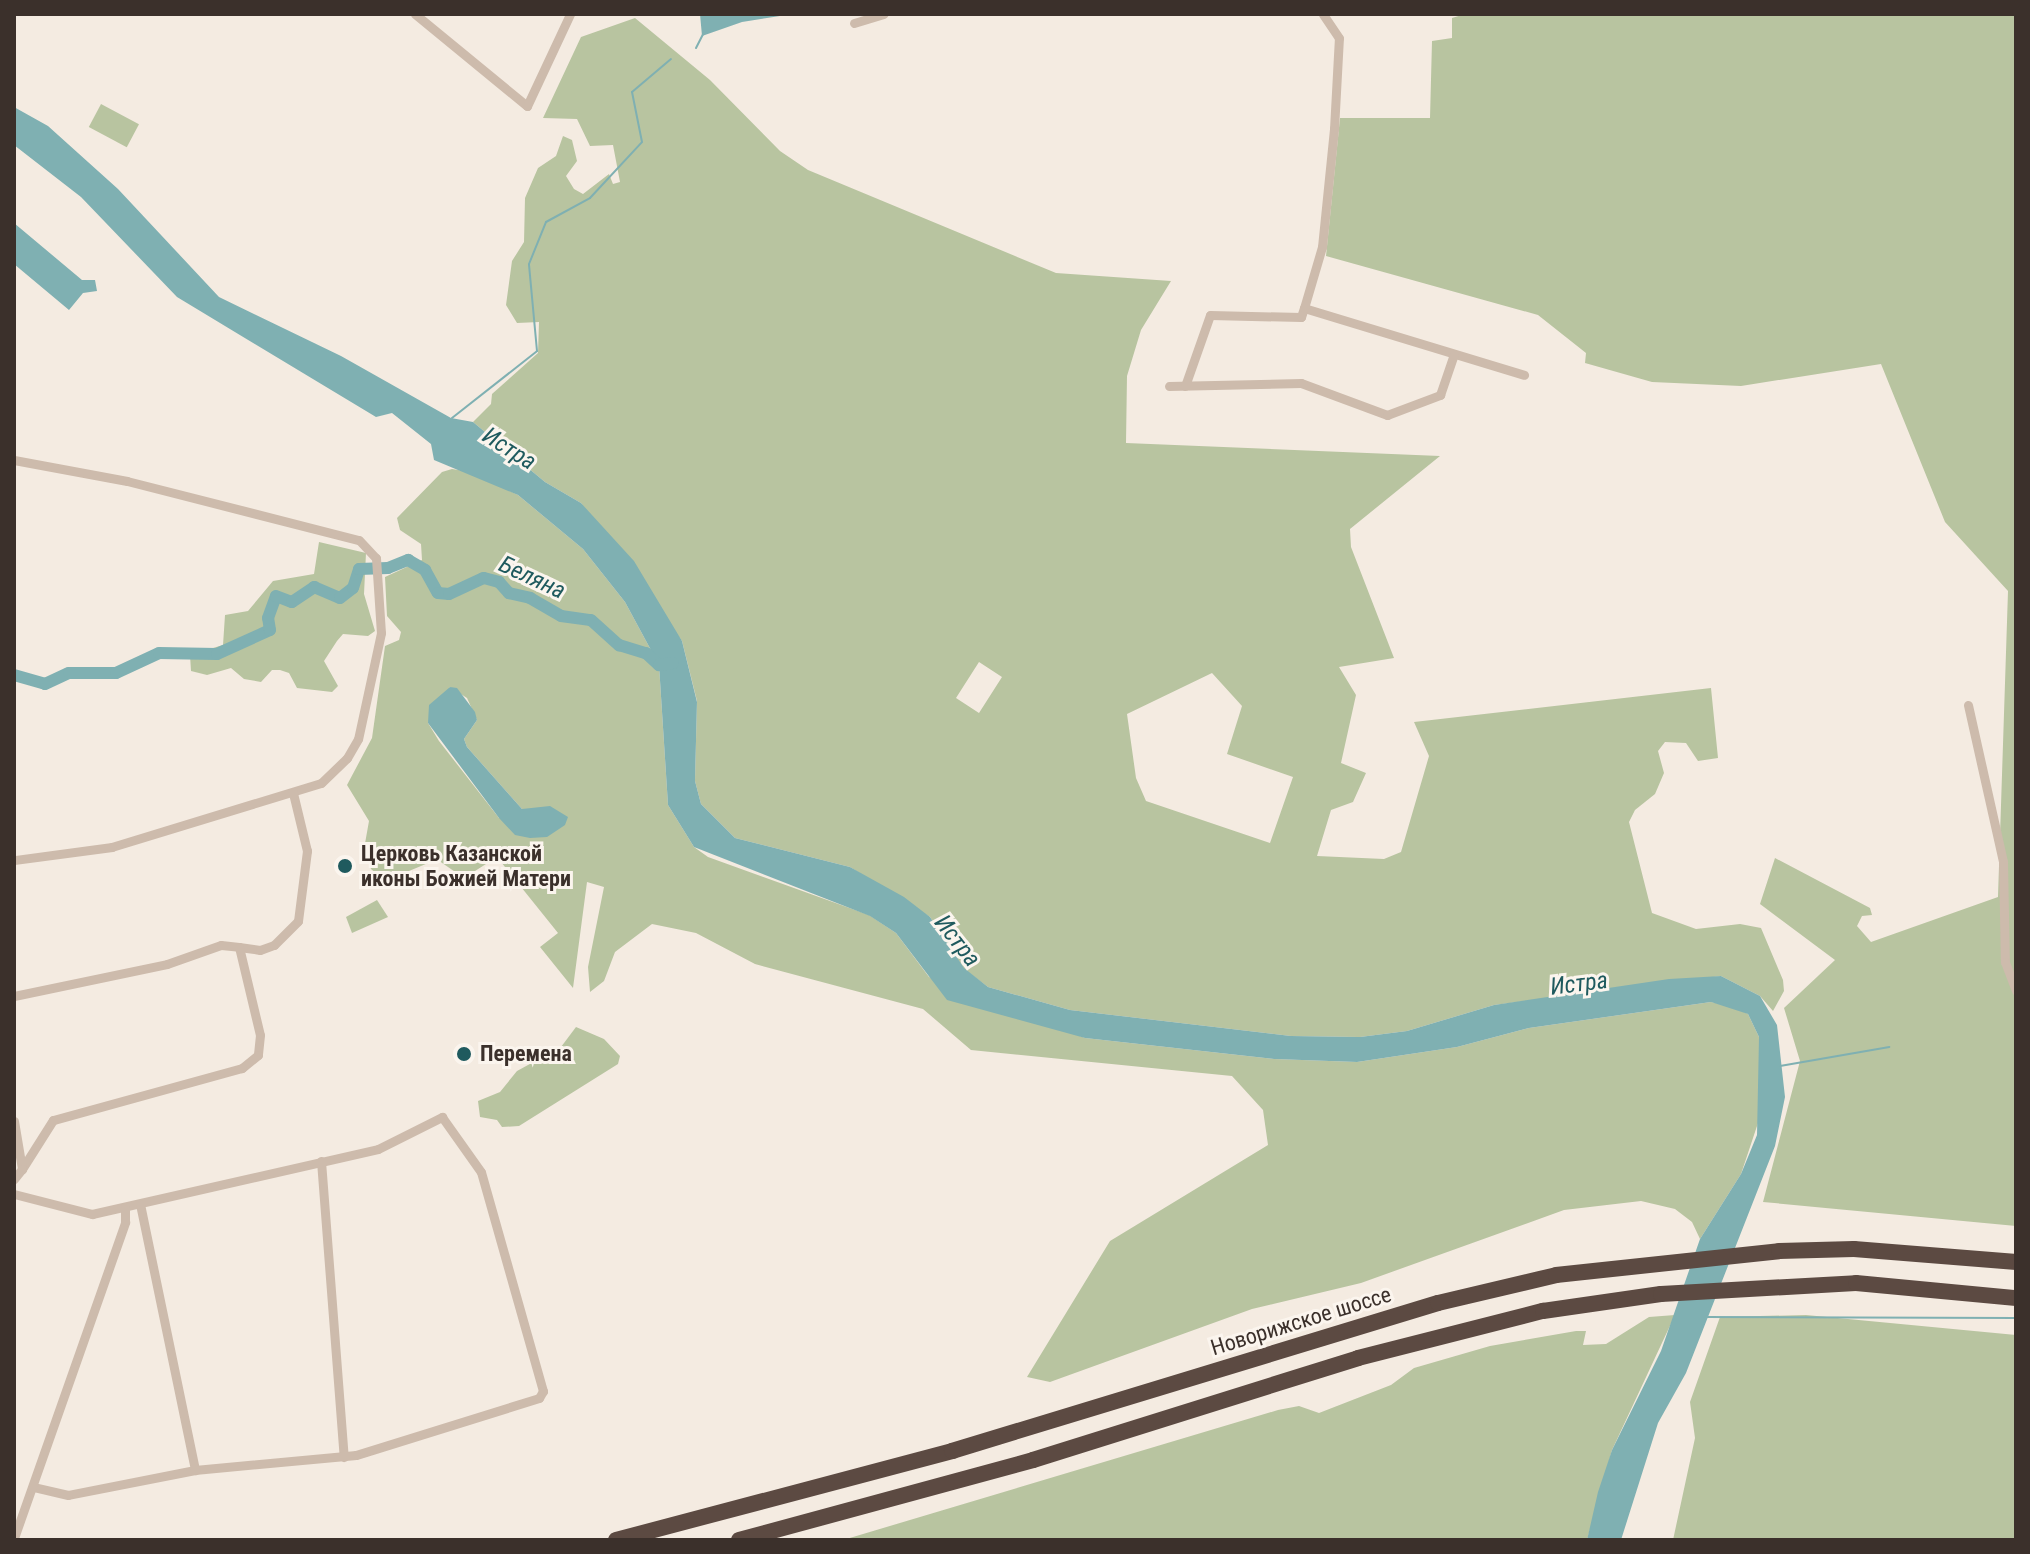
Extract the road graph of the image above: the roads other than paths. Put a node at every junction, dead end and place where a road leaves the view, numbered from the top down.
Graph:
1 (415, 14) edge
2 (570, 14) edge
3 (884, 14) edge
4 (1323, 14) edge
5 (854, 23) dead end
6 (1304, 308) junction
7 (1454, 354) junction
8 (1524, 375) dead end
9 (1169, 386) dead end
10 (1185, 386) junction
11 (14, 460) edge
12 (1968, 705) dead end
13 (293, 793) junction
14 (14, 860) edge
15 (239, 947) junction
16 (2016, 991) edge
17 (14, 996) edge
18 (14, 1121) edge
19 (321, 1161) junction
20 (22, 1169) junction
21 (14, 1179) edge
22 (14, 1195) edge
23 (140, 1204) junction
24 (125, 1207) junction
25 (2016, 1262) edge
26 (2016, 1298) edge
27 (344, 1457) junction
28 (195, 1470) junction
29 (33, 1487) junction
30 (14, 1538) edge
31 (616, 1540) edge
32 (739, 1540) edge

1 - 2 street
3 - 5 street
4 - 6 street
6 - 7 street
6 - 10 street
7 - 8 street
7 - 10 street
9 - 10 street
11 - 13 street
12 - 16 street
13 - 14 street
13 - 15 street
15 - 17 street
15 - 20 street
18 - 20 street
19 - 23 street
19 - 27 street
19 - 27 street
20 - 21 street
22 - 24 street
23 - 24 street
23 - 28 street
24 - 29 street
25 - 31 highway, Новорижское шоссе
26 - 32 highway
27 - 28 street
28 - 29 street
29 - 30 street

